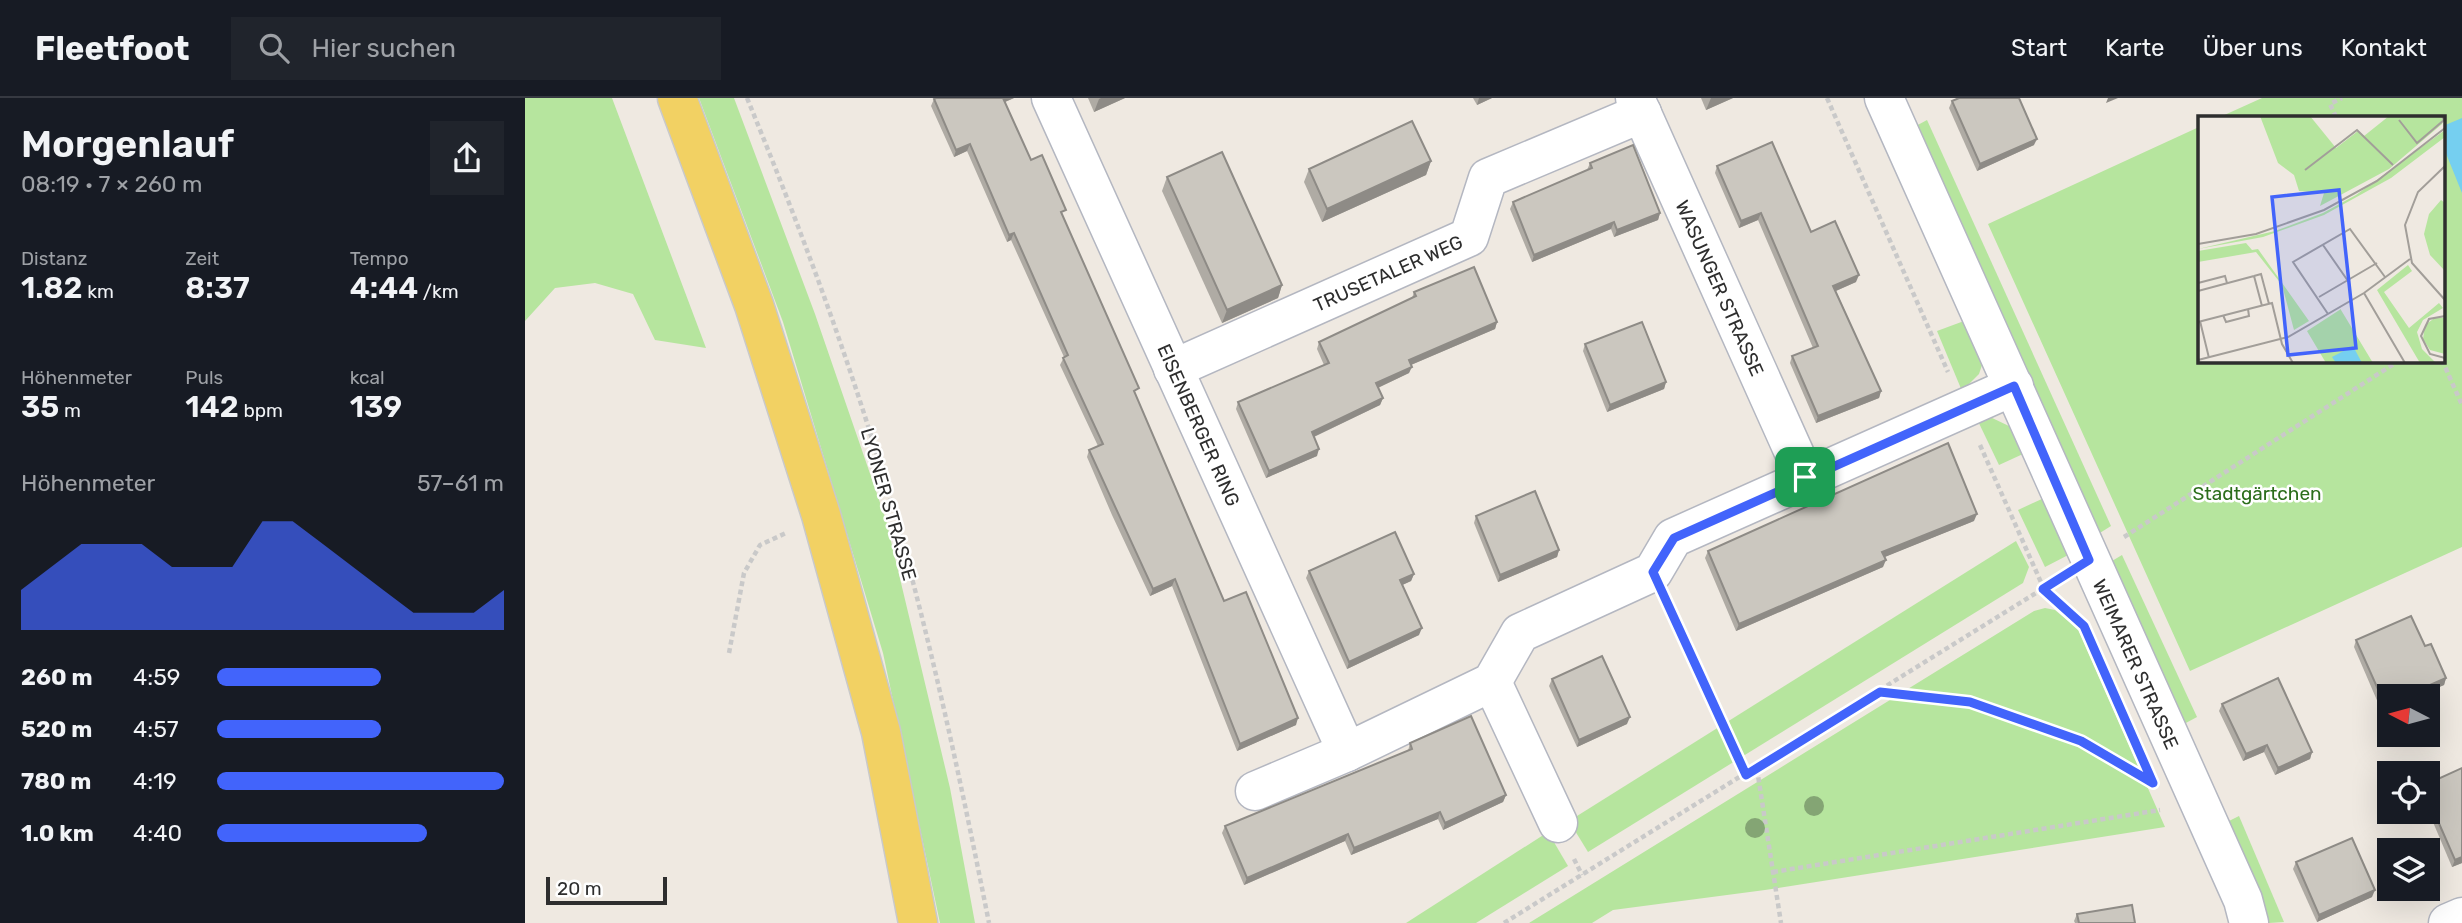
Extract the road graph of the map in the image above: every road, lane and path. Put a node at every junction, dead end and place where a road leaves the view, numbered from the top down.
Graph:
1 (677, 98) edge
2 (747, 98) edge
3 (1051, 98) edge
4 (1827, 98) edge
5 (1884, 98) edge
6 (2342, 98) edge
7 (1639, 106) edge
8 (2336, 116) edge
9 (2397, 362) edge
10 (2443, 362) edge
11 (1173, 369) junction
12 (2014, 386) junction
13 (2462, 405) edge
14 (1964, 408) junction
15 (1805, 477) junction
16 (821, 515) junction
17 (2089, 560) junction
18 (1653, 572) junction
19 (2043, 589) junction
20 (2074, 617) dead end
21 (729, 653) dead end
22 (1492, 682) junction
23 (1880, 692) junction
24 (1347, 752) junction
25 (1757, 769) junction
26 (2147, 771) dead end
27 (1746, 775) junction
28 (1255, 791) dead end
29 (2161, 801) dead end
30 (1557, 823) dead end
31 (1773, 872) junction
32 (2462, 917) edge
33 (918, 923) edge
34 (989, 923) edge
35 (1504, 923) edge
36 (1781, 923) edge
37 (2249, 923) edge
38 (2448, 923) edge

1 - 16 main road
2 - 34 path, LYONER STRASSE
3 - 11 street, EISENBERGER RING
4 - 14 path
5 - 12 street, WEIMARER STRASSE
6 - 8 path
7 - 11 street, TRUSETALER WEG
7 - 15 street, WASUNGER STRASSE
9 - 17 path
10 - 13 path
11 - 24 street, EISENBERGER RING
12 - 14 street
12 - 17 street, WEIMARER STRASSE
14 - 15 street
14 - 19 path
15 - 18 street
16 - 21 path
16 - 33 main road
17 - 19 path
17 - 37 street, WEIMARER STRASSE
18 - 22 street
18 - 27 path
19 - 20 path
19 - 23 path
22 - 24 street
22 - 30 street
23 - 25 path
23 - 26 path
24 - 28 street
25 - 27 path
25 - 31 path
27 - 35 path
29 - 31 path
31 - 36 path
32 - 38 street

